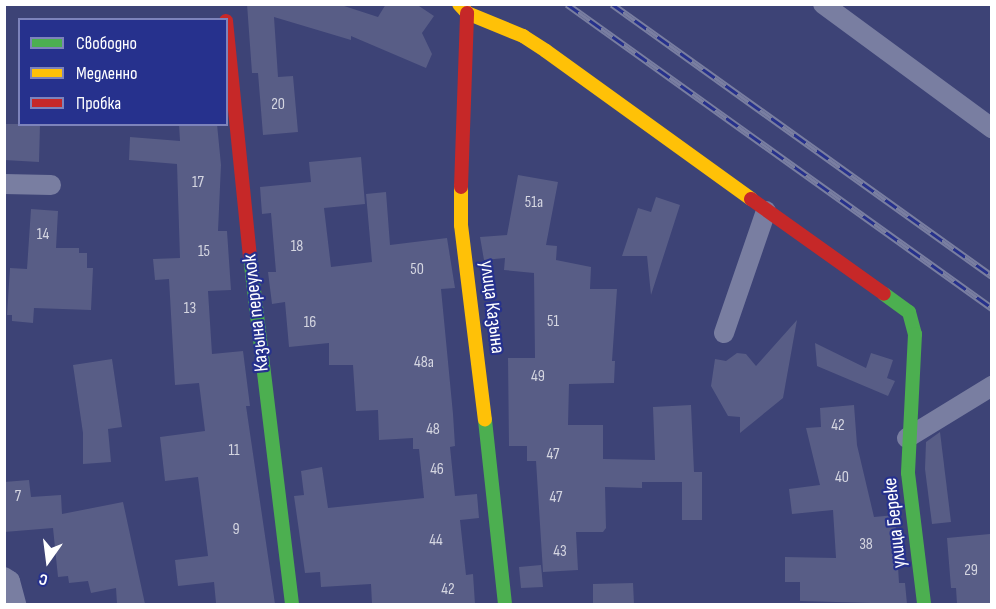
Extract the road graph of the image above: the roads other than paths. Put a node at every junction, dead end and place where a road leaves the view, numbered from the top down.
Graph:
1 (823, 4) edge
2 (463, 9) edge
3 (228, 39) edge
4 (992, 128) edge
5 (4, 184) edge
6 (51, 185) dead end
7 (766, 211) junction
8 (724, 333) dead end
9 (992, 386) edge
10 (907, 438) junction
11 (4, 577) edge
12 (16, 604) edge
13 (292, 604) edge
14 (505, 604) edge
15 (924, 604) edge

1 - 4 street
2 - 7 street, улица Береке
2 - 14 street, улица Казына
3 - 13 street, Казына переулок
5 - 6 street
7 - 8 street
7 - 10 street, улица Береке
9 - 10 street
10 - 15 street, улица Береке
11 - 12 street

